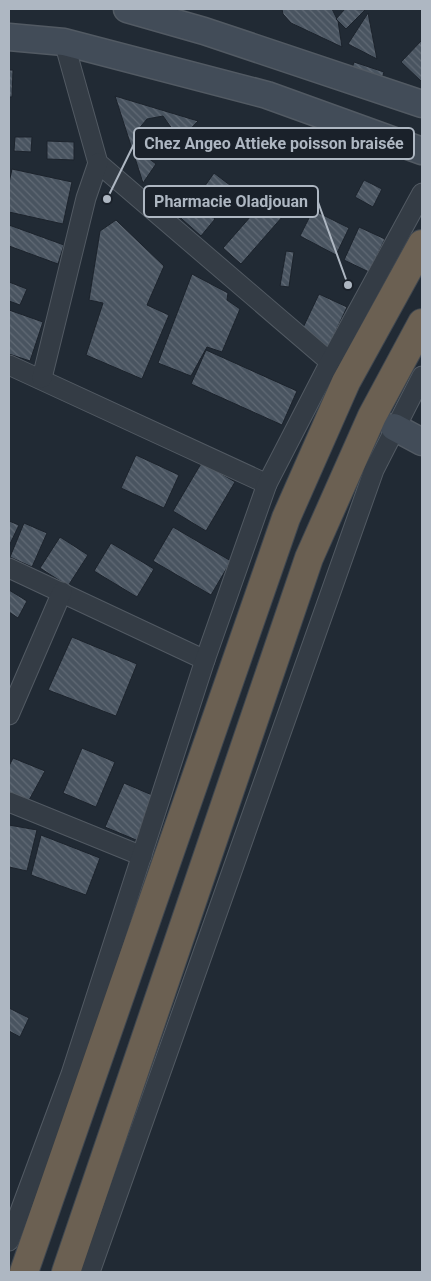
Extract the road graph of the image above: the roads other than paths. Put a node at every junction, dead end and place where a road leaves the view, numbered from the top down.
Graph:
1 (127, 9) edge
2 (9, 37) edge
3 (64, 42) junction
4 (422, 104) edge
5 (422, 151) edge
6 (98, 163) junction
7 (422, 193) edge
8 (422, 244) edge
9 (422, 323) edge
10 (330, 362) junction
11 (9, 365) edge
12 (422, 376) edge
13 (42, 378) junction
14 (394, 427) junction
15 (422, 442) edge
16 (267, 484) junction
17 (9, 568) edge
18 (62, 592) junction
19 (205, 660) junction
20 (9, 715) edge
21 (9, 802) edge
22 (142, 856) junction
23 (10, 1237) edge
24 (24, 1272) edge
25 (66, 1272) edge
26 (90, 1272) edge

1 - 4 street
2 - 3 street
3 - 5 street
3 - 6 street
6 - 10 street
6 - 13 street
7 - 10 street
8 - 24 highway
9 - 25 highway
10 - 16 street
11 - 13 street
12 - 14 street
13 - 16 street
14 - 15 street
14 - 26 street
16 - 19 street
17 - 18 street
18 - 19 street
18 - 20 street
19 - 22 street
21 - 22 street
22 - 23 street

